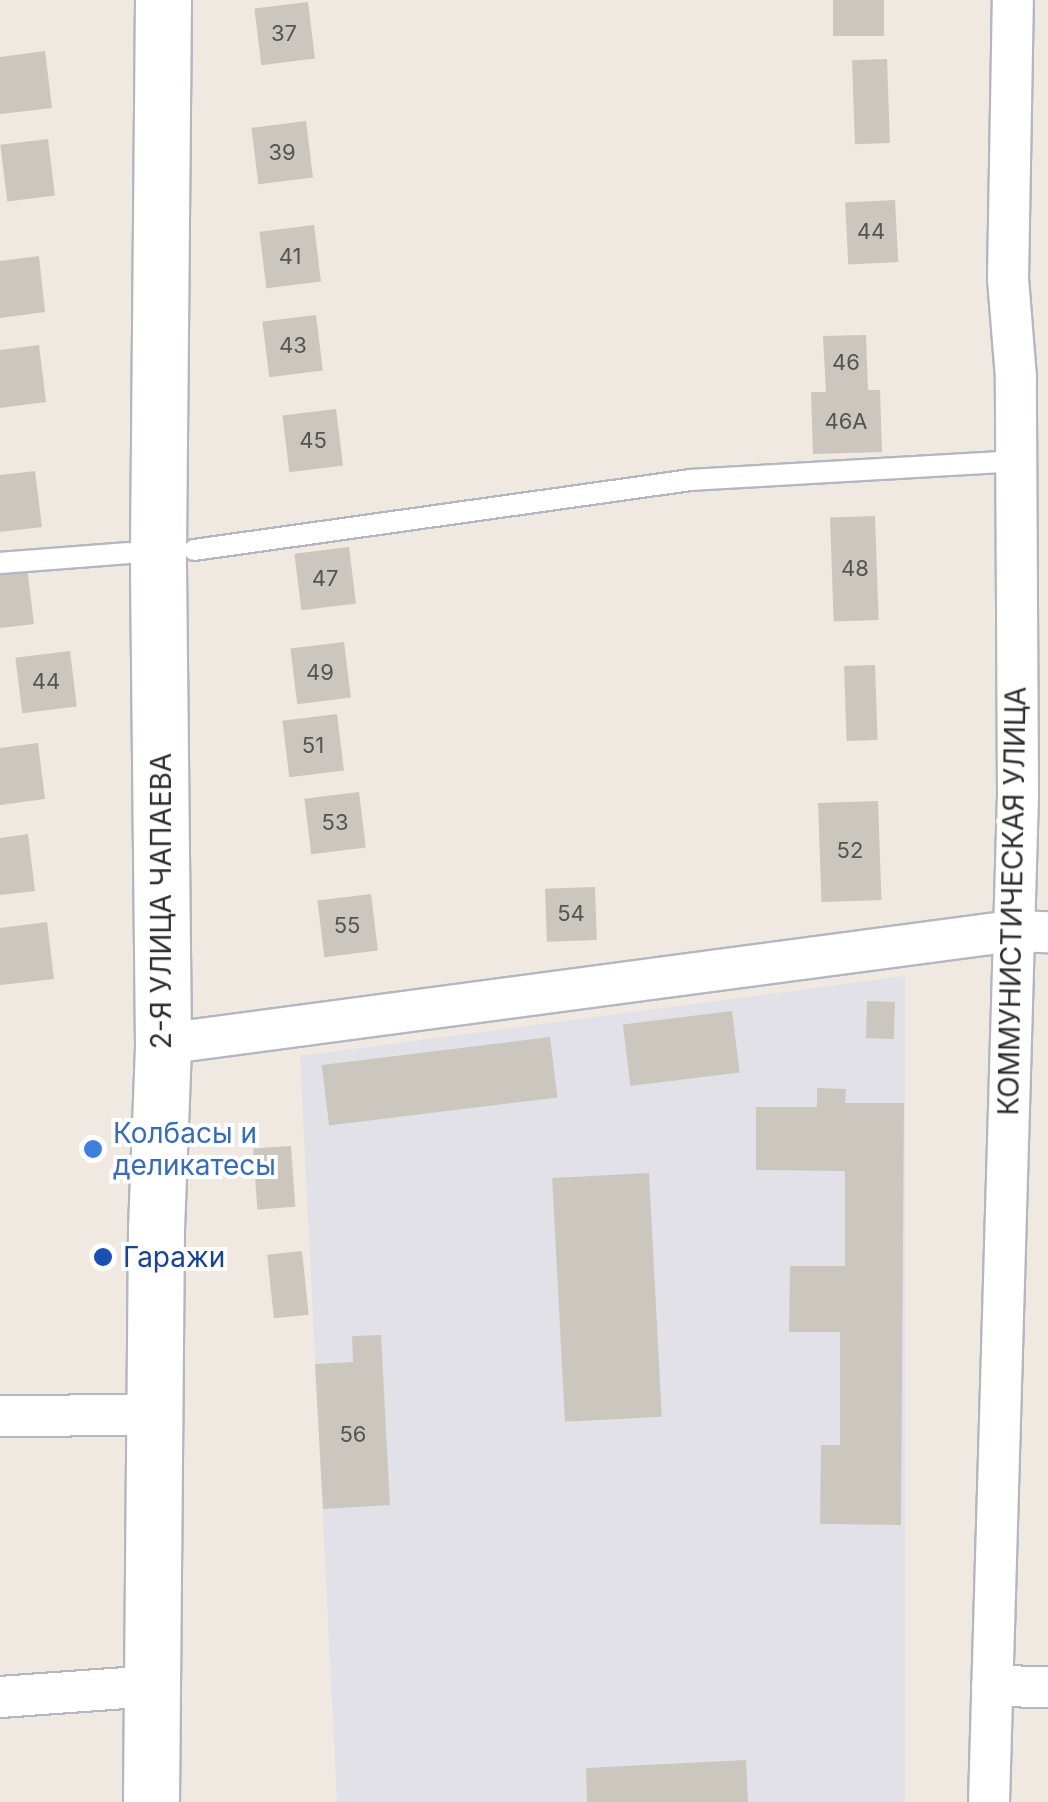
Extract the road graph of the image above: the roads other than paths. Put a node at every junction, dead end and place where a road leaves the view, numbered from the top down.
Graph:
1 (163, 0) edge
2 (1013, 0) edge
3 (1032, 367) edge
4 (1017, 461) junction
5 (194, 550) dead end
6 (129, 553) dead end
7 (0, 563) edge
8 (1030, 932) edge
9 (163, 1044) junction
10 (154, 1415) junction
11 (0, 1416) edge
12 (154, 1686) junction
13 (992, 1686) junction
14 (1048, 1687) edge
15 (0, 1696) edge
16 (151, 1802) edge
17 (989, 1802) edge

1 - 9 main road, 2-Я УЛИЦА ЧАПАЕВА
2 - 3 street, КОММУНИСТИЧЕСКАЯ УЛИЦА
3 - 4 street, КОММУНИСТИЧЕСКАЯ УЛИЦА
4 - 5 lane
4 - 8 street, КОММУНИСТИЧЕСКАЯ УЛИЦА
6 - 7 lane
8 - 9 street
8 - 13 street, КОММУНИСТИЧЕСКАЯ УЛИЦА
9 - 10 main road, 2-Я УЛИЦА ЧАПАЕВА
10 - 11 street
10 - 12 main road, 2-Я УЛИЦА ЧАПАЕВА
12 - 15 street
12 - 16 main road, 2-Я УЛИЦА ЧАПАЕВА
13 - 14 street
13 - 17 street, КОММУНИСТИЧЕСКАЯ УЛИЦА

